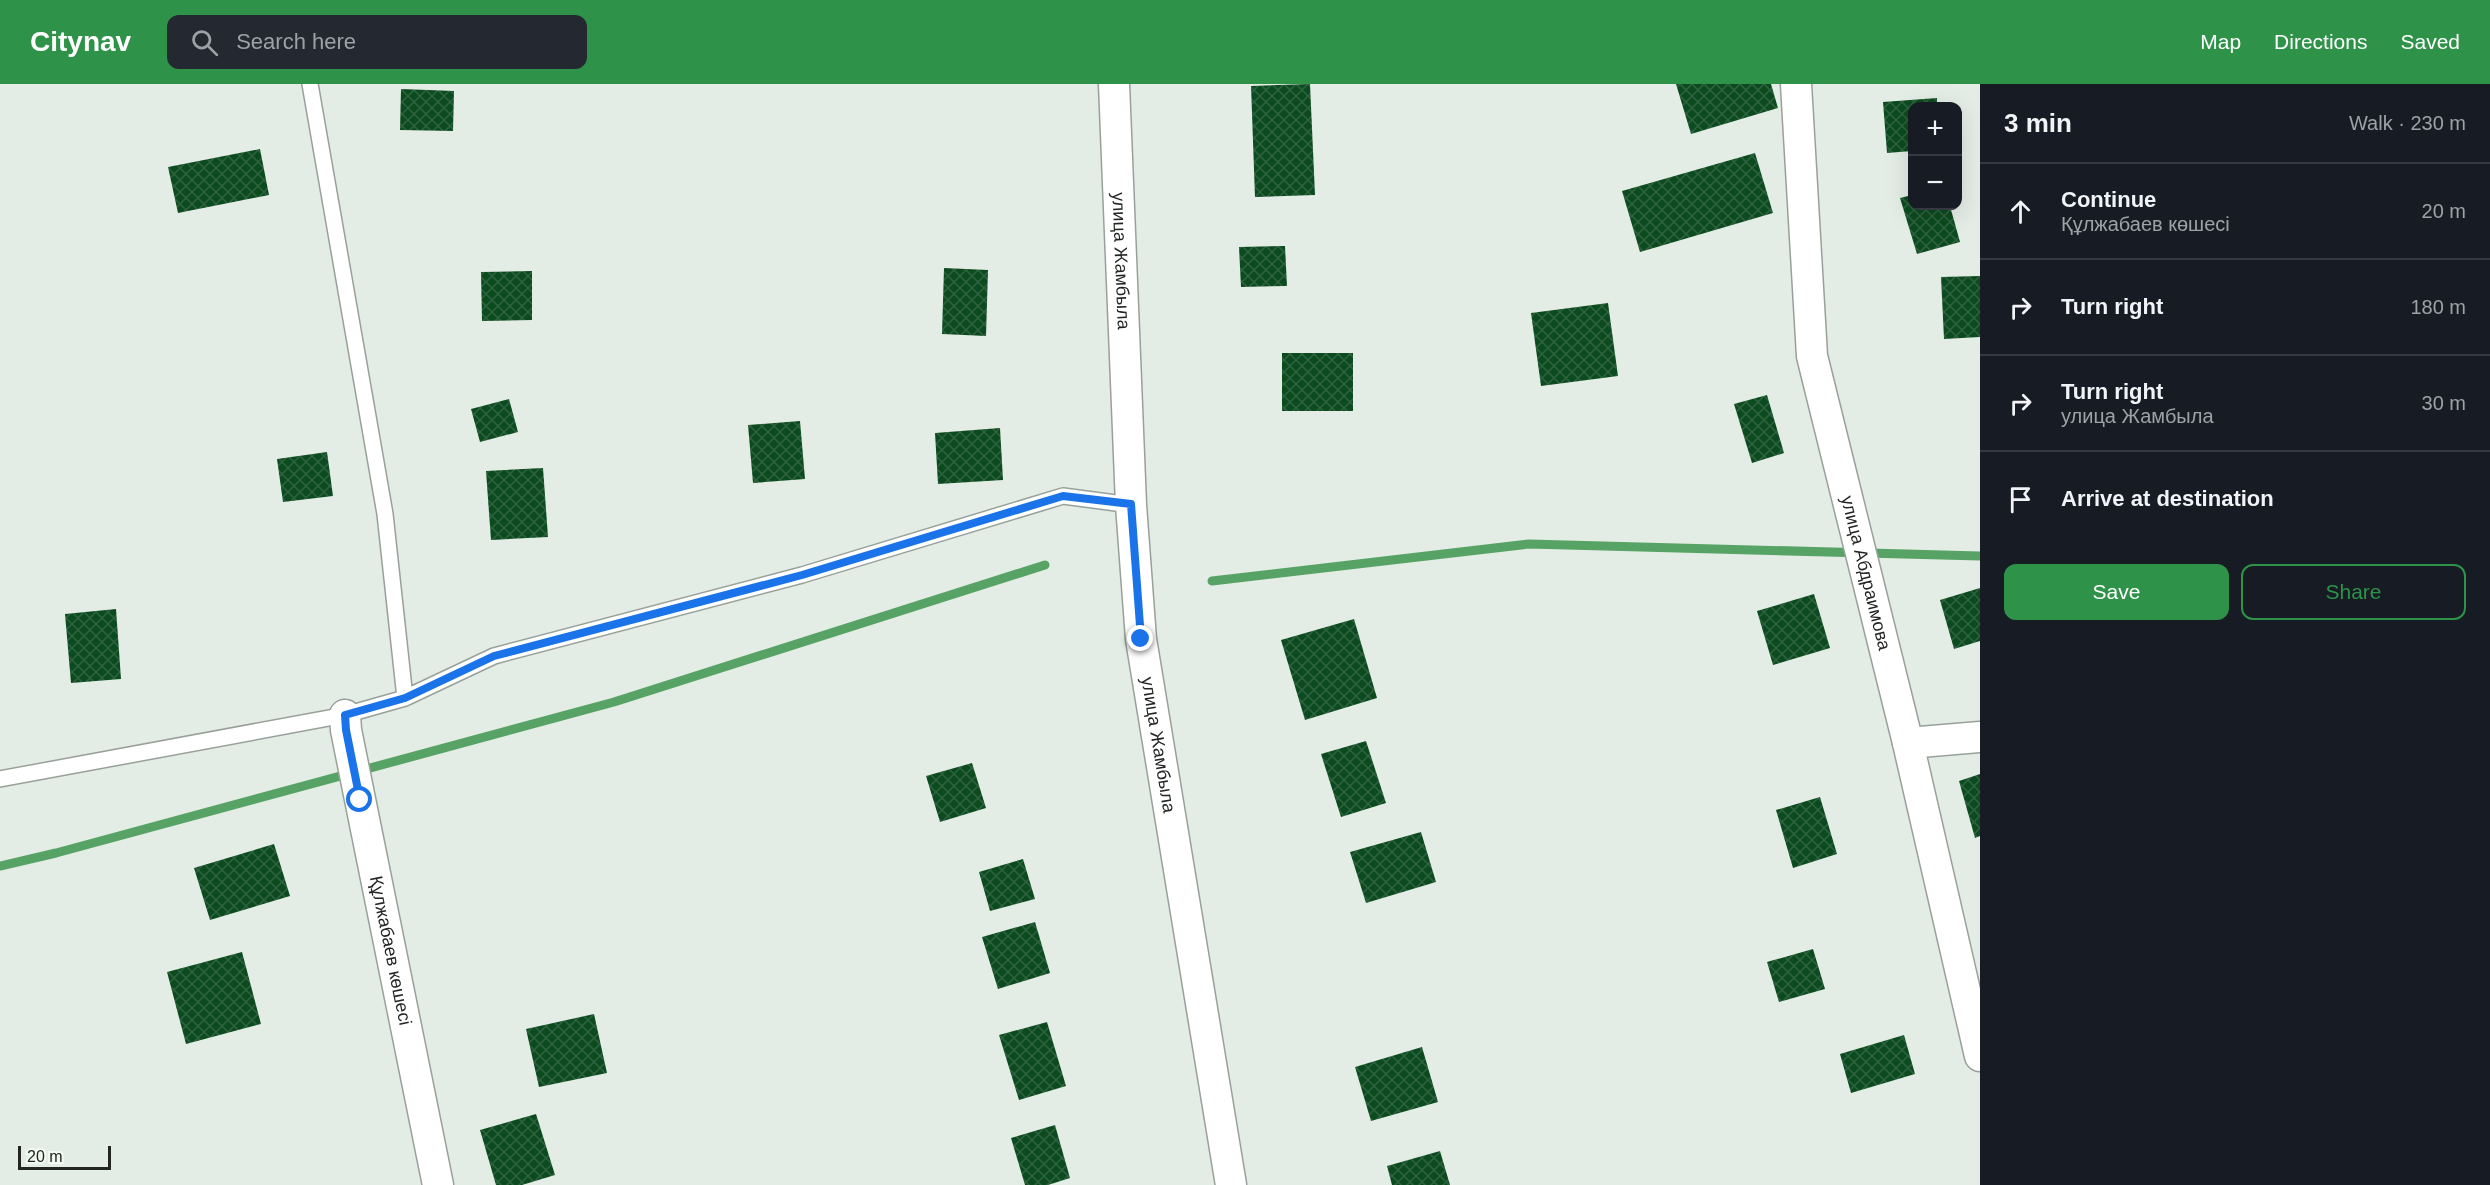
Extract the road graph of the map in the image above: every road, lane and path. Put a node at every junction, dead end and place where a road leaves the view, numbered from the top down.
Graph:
1 (310, 84) edge
2 (1114, 84) edge
3 (1796, 84) edge
4 (1131, 504) junction
5 (405, 698) junction
6 (345, 723) junction
7 (1980, 737) edge
8 (1908, 743) junction
9 (0, 779) edge
10 (1980, 1056) edge
11 (438, 1185) edge
12 (1231, 1185) edge

1 - 5 lane
2 - 4 street, улица Жамбыла
3 - 8 street, улица Абдраимова
4 - 5 lane
4 - 12 street, улица Жамбыла
5 - 6 lane
6 - 9 lane
6 - 11 street, Құлжабаев көшесі
7 - 8 street
8 - 10 street, улица Абдраимова

